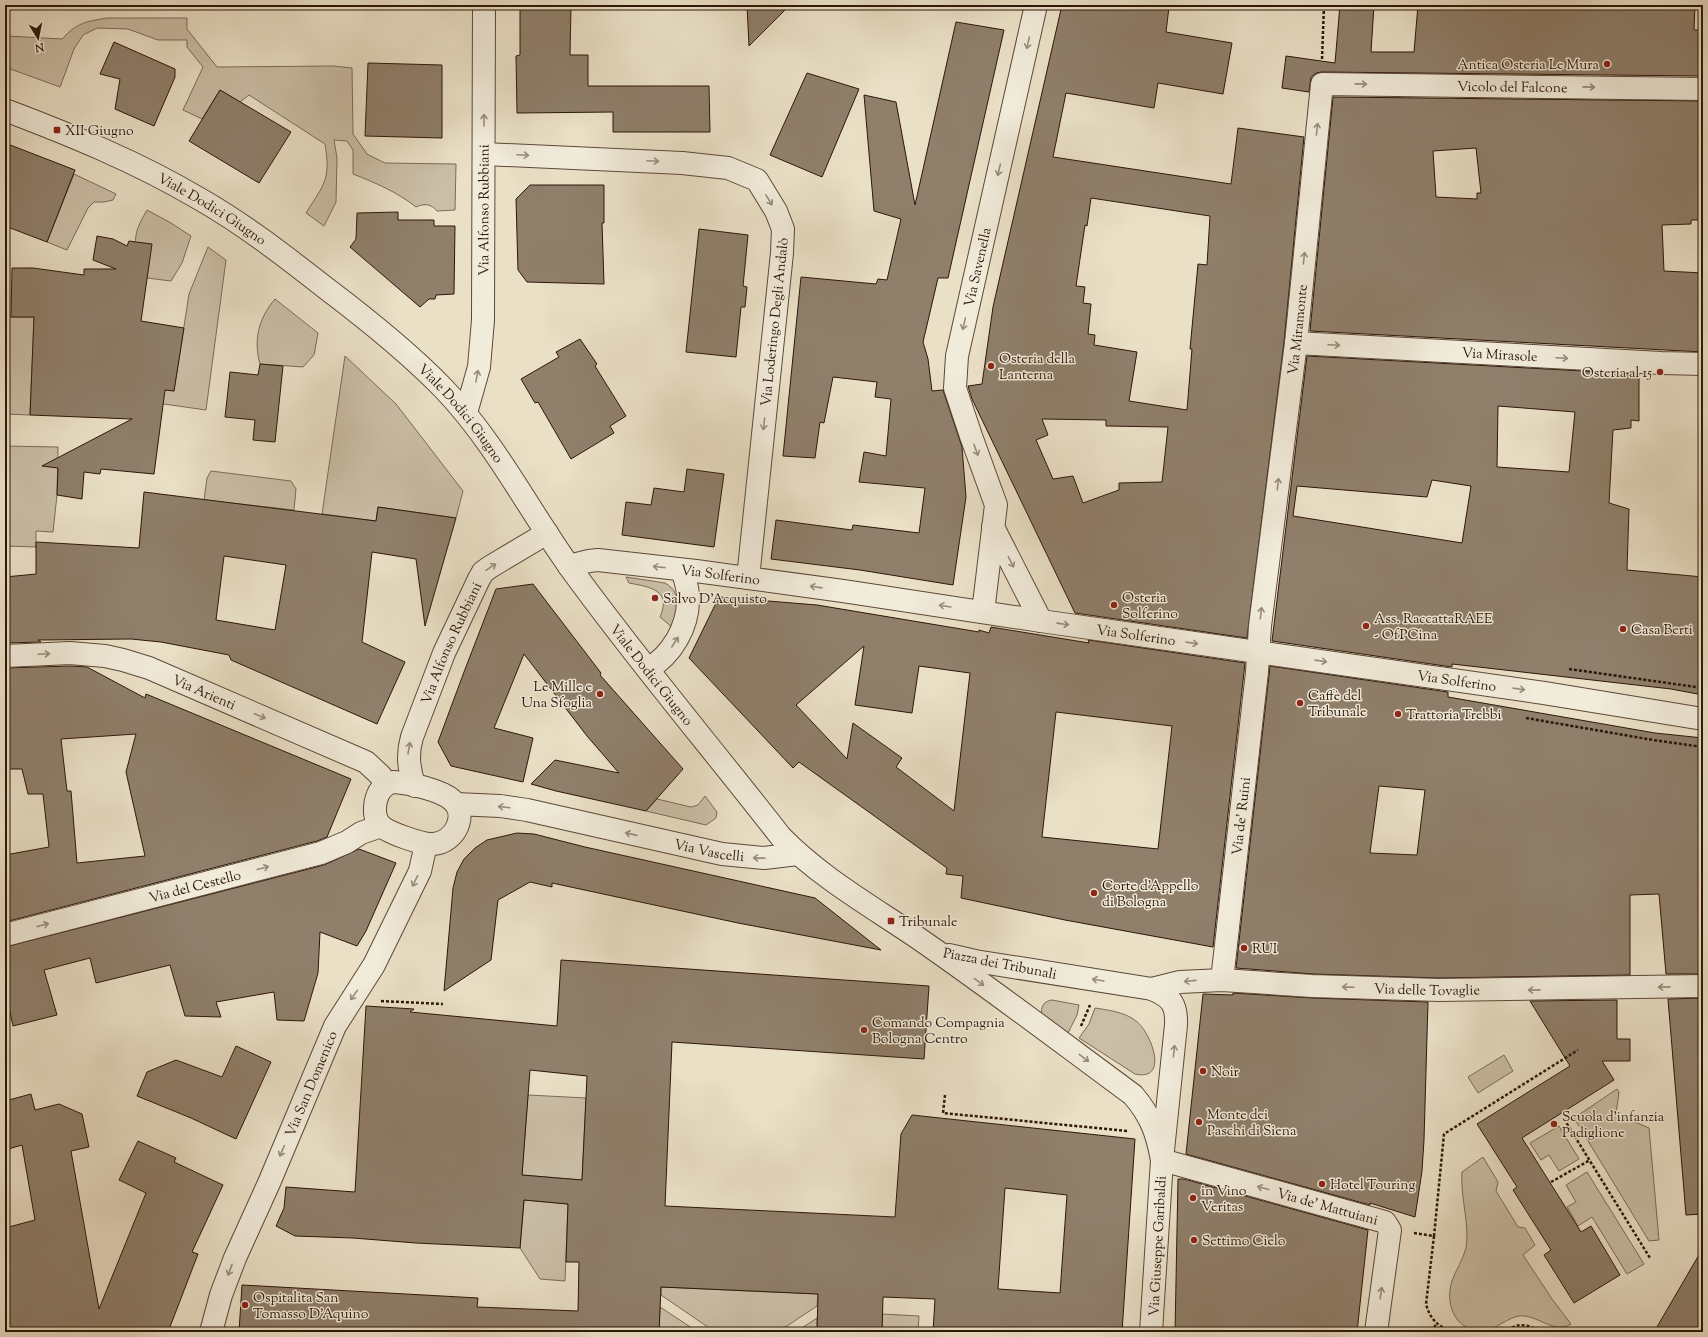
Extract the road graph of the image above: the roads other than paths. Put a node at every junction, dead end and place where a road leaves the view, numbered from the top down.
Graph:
1 (484, 5) edge
2 (1036, 5) edge
3 (1322, 84) joint
4 (1703, 89) edge
5 (5, 110) edge
6 (484, 154) junction
7 (1296, 343) junction
8 (1703, 364) edge
9 (466, 413) junction
10 (993, 527) junction
11 (547, 533) junction
12 (569, 566) junction
13 (682, 570) junction
14 (748, 578) junction
15 (983, 612) junction
16 (1041, 621) junction
17 (1258, 652) junction
18 (5, 656) edge
19 (648, 669) junction
20 (1703, 719) edge
21 (385, 785) junction
22 (415, 786) junction
23 (456, 804) junction
24 (381, 826) junction
25 (426, 844) junction
26 (798, 854) junction
27 (5, 935) edge
28 (936, 951) junction
29 (1222, 980) junction
30 (1703, 986) edge
31 (1152, 989) junction
32 (1170, 1084) junction
33 (1133, 1095) junction
34 (1162, 1160) junction
35 (211, 1332) edge
36 (1151, 1332) edge
37 (1376, 1332) edge

6 -> 1 street, Via Alfonso Rubbiani
2 -> 10 street, Via Savenella
3 -> 4 street, Vicolo del Falcone
7 -> 3 street, Via Miramonte
5 - 9 street, Viale Dodici Giugno
9 -> 6 street, Via Alfonso Rubbiani
6 -> 14 street, Via Loderingo Degli Andalò
7 -> 8 street, Via Mirasole
17 -> 7 street, Via Miramonte
9 - 11 street, Viale Dodici Giugno
10 - 15 street, Via Savenella
10 -> 16 street
11 - 12 street, Viale Dodici Giugno
22 -> 11 street, Via Alfonso Rubbiani
13 -> 12 street, Via Solferino
12 - 19 street, Viale Dodici Giugno
13 - 14 street, Via Solferino
19 -> 13 street
15 -> 14 street, Via Solferino
15 - 16 street, Via Solferino
16 -> 17 street, Via Solferino
17 -> 20 street, Via Solferino
17 - 29 street, Via de' Ruini
18 -> 21 street, Via Arienti
19 - 26 street, Viale Dodici Giugno
21 - 22 street
21 - 24 street
22 - 23 street
23 - 25 street
26 -> 23 street, Via Vascelli
24 - 25 street
27 -> 24 street, Via del Cestello
25 -> 35 street, Via San Domenico
26 - 28 street
31 -> 28 street, Piazza dei Tribunali
28 -> 33 street, Piazza dei Tribunali
30 -> 29 street, Via delle Tovaglie
29 -> 31 street, Via delle Tovaglie
32 -> 31 street, Piazza dei Tribunali
32 - 33 street
32 - 34 street, Piazza dei Tribunali
33 - 34 street, Piazza dei Tribunali
34 - 36 street, Via Giuseppe Garibaldi
37 -> 34 street, Via de' Mattuiani

